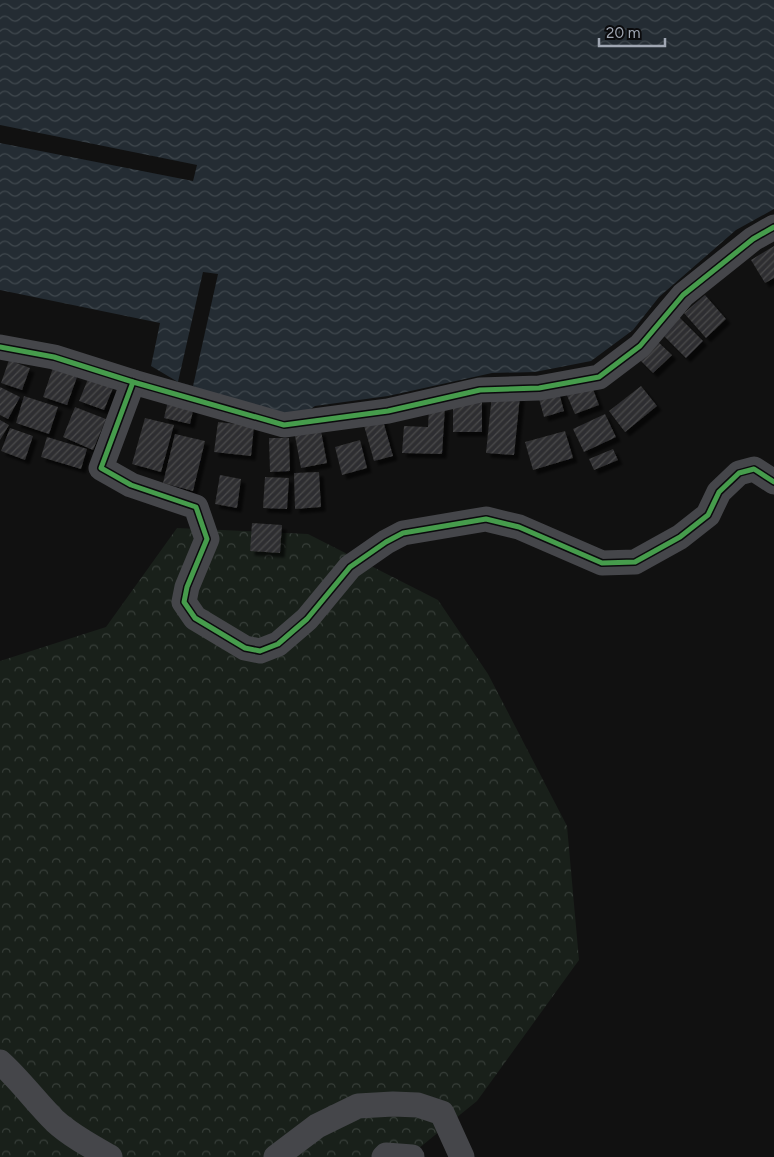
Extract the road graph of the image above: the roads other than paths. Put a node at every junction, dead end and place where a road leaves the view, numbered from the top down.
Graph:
1 (774, 227) edge
2 (0, 347) edge
3 (132, 382) junction
4 (774, 482) edge
5 (0, 1062) edge
6 (110, 1157) edge
7 (276, 1157) edge
8 (384, 1157) edge
9 (412, 1157) edge
10 (462, 1157) edge

1 - 3 street
2 - 3 street
3 - 4 street
5 - 6 street
7 - 10 street
8 - 9 street

